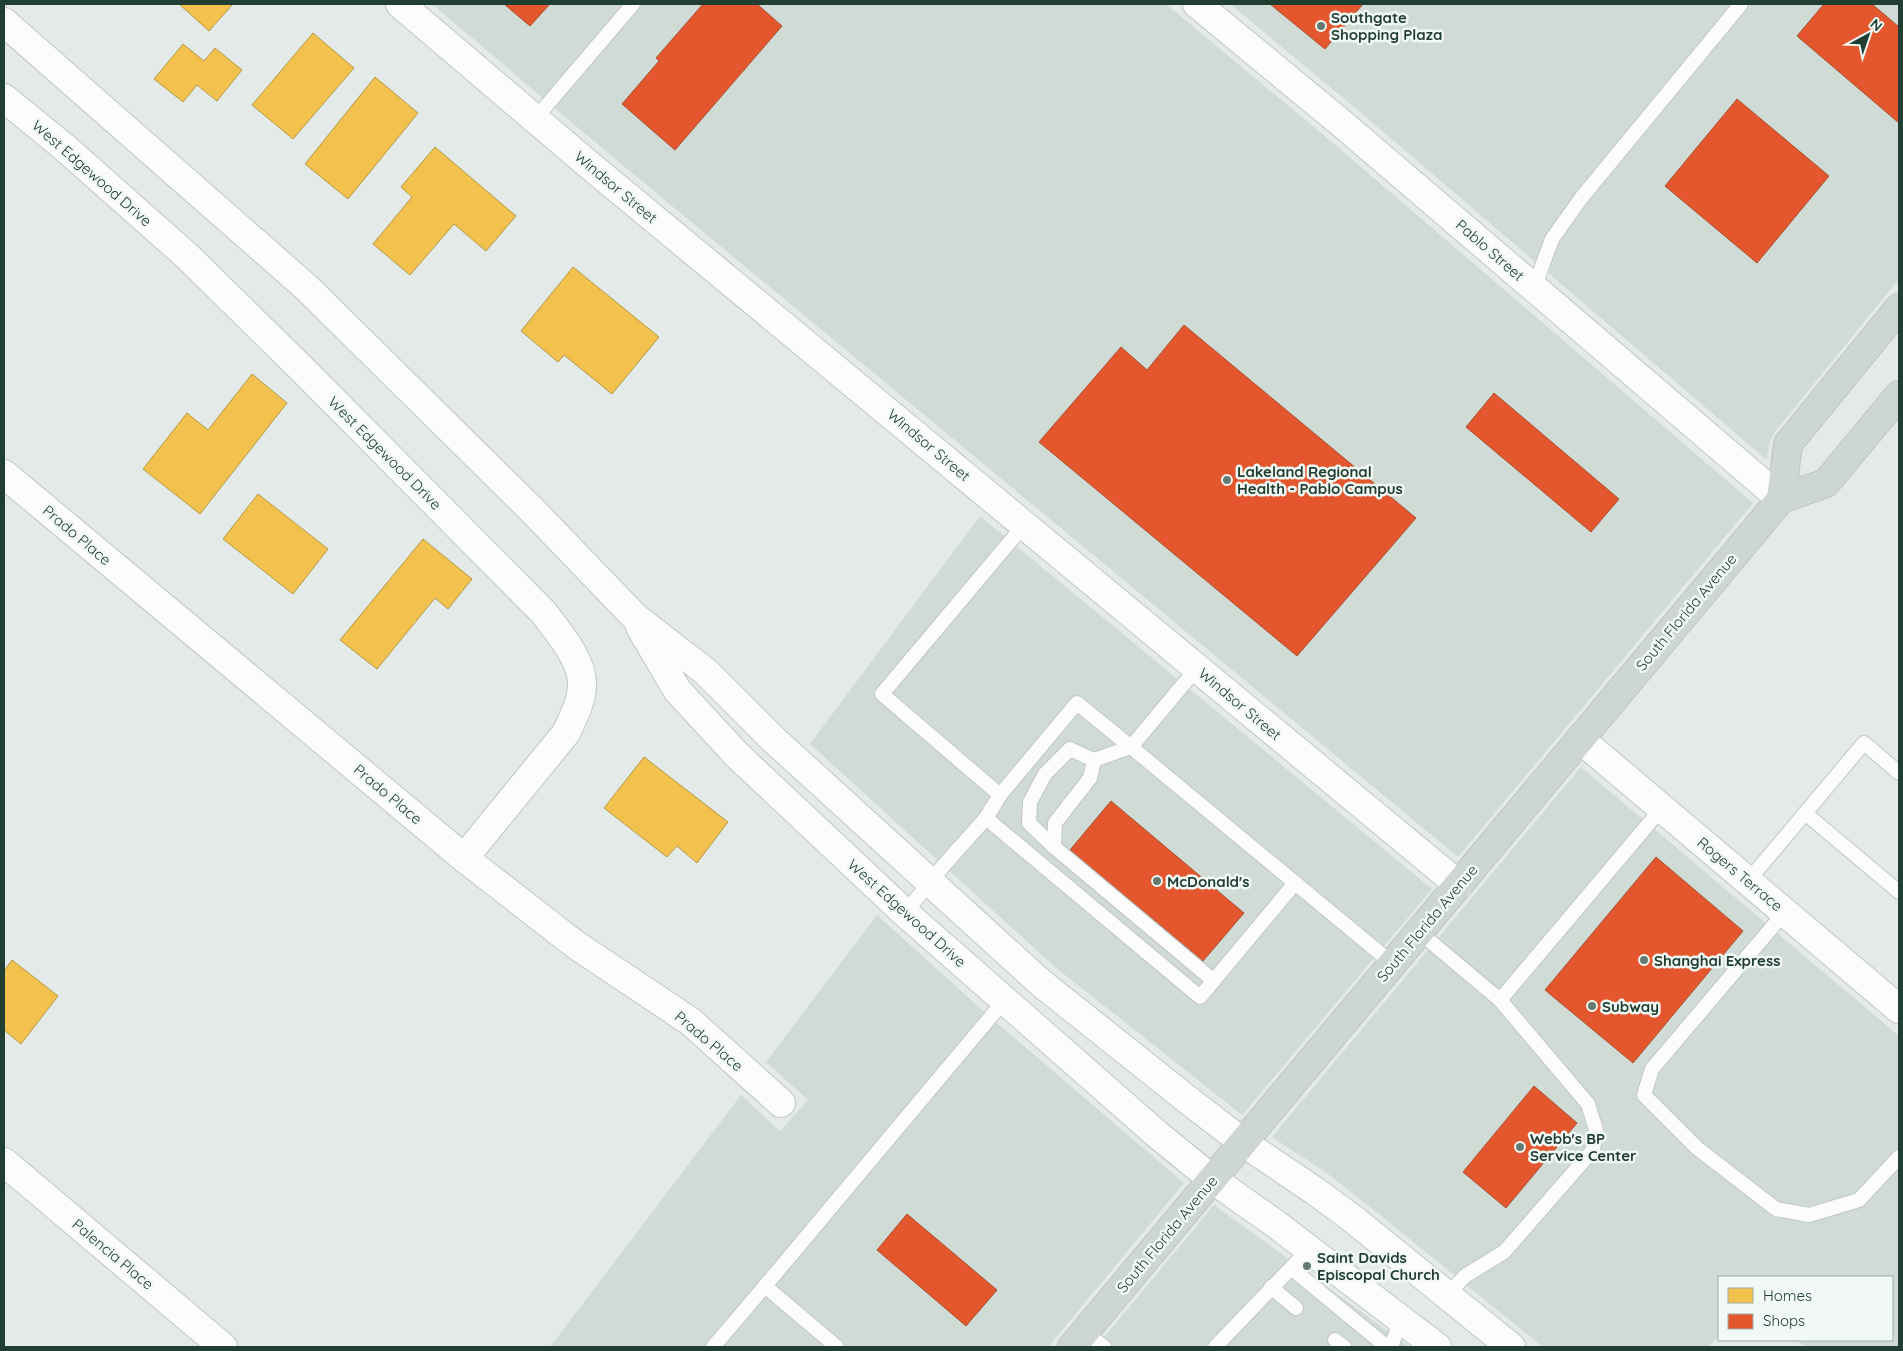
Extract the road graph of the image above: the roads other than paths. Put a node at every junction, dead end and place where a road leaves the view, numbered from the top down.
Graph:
1 (400, 4) edge
2 (633, 4) edge
3 (1197, 4) edge
4 (1742, 4) edge
5 (4, 22) edge
6 (4, 98) edge
7 (535, 119) junction
8 (1534, 288) junction
9 (1899, 308) edge
10 (1899, 396) edge
11 (4, 474) edge
12 (1781, 499) junction
13 (1024, 524) junction
14 (635, 617) junction
15 (1197, 668) junction
16 (1580, 740) junction
17 (1131, 747) junction
18 (1094, 760) junction
19 (1899, 773) edge
20 (1000, 794) junction
21 (1662, 808) junction
22 (1805, 814) junction
23 (986, 818) junction
24 (1054, 847) junction
25 (464, 858) junction
26 (1748, 880) junction
27 (930, 882) junction
28 (1295, 883) junction
29 (1459, 885) junction
30 (1899, 892) edge
31 (1785, 912) junction
32 (905, 913) junction
33 (1419, 932) junction
34 (1393, 964) junction
35 (1214, 981) junction
36 (1500, 1000) junction
37 (1004, 1001) junction
38 (1899, 1009) edge
39 (781, 1103) dead end
40 (1244, 1142) junction
41 (1899, 1157) edge
42 (4, 1162) edge
43 (1212, 1179) junction
44 (1300, 1258) junction
45 (764, 1286) junction
46 (1271, 1287) junction
47 (1446, 1296) junction
48 (1296, 1308) dead end
49 (1401, 1319) junction
50 (1087, 1342) edge
51 (718, 1346) edge
52 (223, 1347) edge
53 (837, 1347) edge
54 (1215, 1347) edge
55 (1387, 1347) edge
56 (1391, 1347) edge
57 (1437, 1347) edge
58 (1511, 1347) edge

1 - 7 street, Windsor Street
2 - 7 lane
3 - 8 street, Pablo Street
4 - 8 lane
5 - 14 street, West Edgewood Drive
6 - 25 street, West Edgewood Drive
7 - 13 street, Windsor Street
8 - 12 street, Pablo Street
9 - 12 main road
10 - 12 main road
11 - 25 street, Prado Place
12 - 16 main road, South Florida Avenue
13 - 15 street, Windsor Street
13 - 20 lane
14 - 27 street, West Edgewood Drive
14 - 32 street, West Edgewood Drive
15 - 17 lane
15 - 29 street, Windsor Street
16 - 21 street, Rogers Terrace
16 - 29 main road, South Florida Avenue
17 - 18 lane
17 - 20 lane
17 - 28 lane
18 - 24 lane
18 - 24 lane
19 - 22 lane
20 - 23 lane
21 - 26 street, Rogers Terrace
21 - 36 lane
22 - 26 lane
22 - 30 lane
23 - 27 lane
23 - 35 lane
24 - 35 lane
25 - 39 street, Prado Place
26 - 31 street, Rogers Terrace
27 - 32 lane
27 - 40 street, West Edgewood Drive
28 - 34 lane
28 - 35 lane
29 - 33 main road, South Florida Avenue
31 - 38 street, Rogers Terrace
31 - 41 lane
32 - 37 street, West Edgewood Drive
33 - 34 main road, South Florida Avenue
33 - 36 lane
34 - 40 main road, South Florida Avenue
36 - 47 lane
37 - 43 street, West Edgewood Drive
37 - 45 lane
40 - 43 main road, South Florida Avenue
40 - 47 street, West Edgewood Drive
42 - 52 street, Palencia Place
43 - 44 street, West Edgewood Drive
43 - 50 main road, South Florida Avenue
44 - 46 lane
44 - 49 street, West Edgewood Drive
44 - 55 lane
45 - 51 lane
45 - 53 lane
46 - 48 lane
46 - 54 lane
47 - 58 street, West Edgewood Drive
49 - 56 lane
49 - 57 street, West Edgewood Drive

